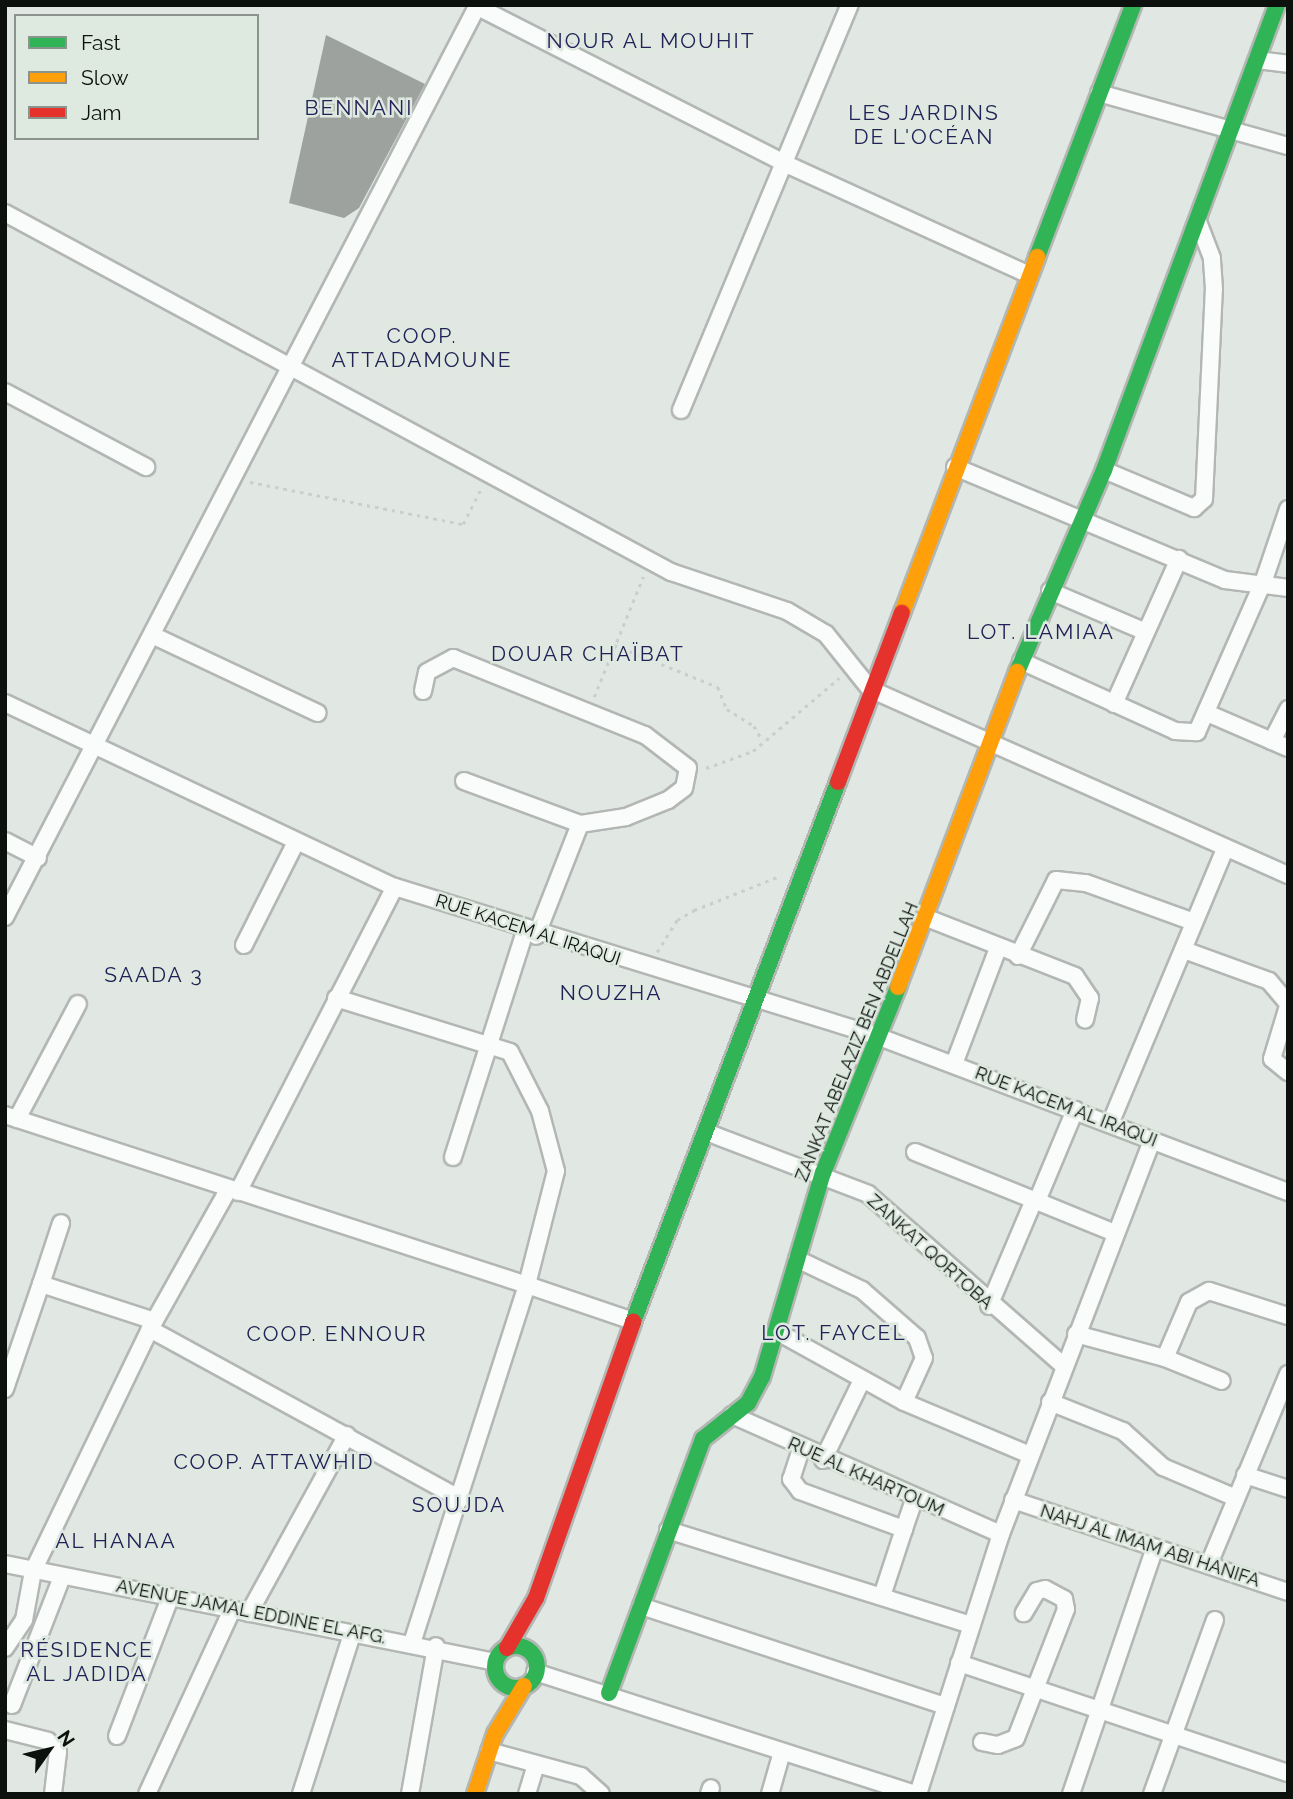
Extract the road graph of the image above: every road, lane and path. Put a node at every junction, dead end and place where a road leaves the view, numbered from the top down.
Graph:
1 (850, 5) edge
2 (1133, 5) edge
3 (1277, 5) edge
4 (478, 6) edge
5 (1257, 60) junction
6 (1288, 64) edge
7 (1099, 93) junction
8 (1230, 130) junction
9 (1288, 146) edge
10 (786, 164) junction
11 (5, 213) edge
12 (1198, 222) junction
13 (1030, 275) junction
14 (287, 366) junction
15 (5, 392) edge
16 (681, 410) dead end
17 (146, 467) dead end
18 (955, 467) junction
19 (1104, 470) junction
20 (486, 476) junction
21 (232, 480) junction
22 (1288, 509) edge
23 (1079, 520) junction
24 (1179, 559) junction
25 (650, 561) junction
26 (1264, 580) junction
27 (1288, 588) edge
28 (1050, 591) junction
29 (1146, 632) junction
30 (152, 635) junction
31 (614, 645) junction
32 (1021, 661) junction
33 (853, 668) junction
34 (870, 689) junction
35 (423, 691) dead end
36 (5, 703) edge
37 (1114, 704) junction
38 (1288, 709) edge
39 (318, 713) dead end
40 (587, 713) junction
41 (1207, 713) junction
42 (763, 741) junction
43 (1272, 741) junction
44 (991, 743) junction
45 (1288, 748) edge
46 (97, 750) junction
47 (688, 768) junction
48 (464, 780) dead end
49 (580, 824) junction
50 (5, 841) edge
51 (296, 842) junction
52 (1225, 849) junction
53 (38, 858) junction
54 (803, 868) junction
55 (1288, 875) edge
56 (396, 887) junction
57 (5, 917) edge
58 (927, 918) junction
59 (1194, 922) junction
60 (531, 933) junction
61 (244, 945) dead end
62 (998, 948) junction
63 (1184, 950) junction
64 (1018, 956) junction
65 (651, 969) junction
66 (336, 998) junction
67 (758, 1000) junction
68 (78, 1004) dead end
69 (1288, 1005) edge
70 (1085, 1019) dead end
71 (877, 1036) junction
72 (486, 1041) junction
73 (954, 1064) junction
74 (1288, 1072) edge
75 (1075, 1110) junction
76 (11, 1117) edge
77 (1110, 1124) junction
78 (706, 1132) junction
79 (1152, 1141) junction
80 (915, 1152) dead end
81 (453, 1157) dead end
82 (823, 1173) junction
83 (233, 1191) junction
84 (1288, 1192) edge
85 (1036, 1201) junction
86 (61, 1223) dead end
87 (1115, 1233) junction
88 (797, 1259) junction
89 (41, 1284) junction
90 (527, 1285) junction
91 (989, 1306) junction
92 (1288, 1316) edge
93 (633, 1321) junction
94 (152, 1325) junction
95 (776, 1331) junction
96 (1076, 1334) junction
97 (1165, 1358) junction
98 (1063, 1366) junction
99 (1288, 1374) edge
100 (862, 1380) junction
101 (1222, 1381) dead end
102 (5, 1389) edge
103 (1284, 1393) edge
104 (904, 1402) junction
105 (1050, 1402) junction
106 (732, 1415) junction
107 (347, 1435) junction
108 (802, 1449) junction
109 (1030, 1455) junction
110 (823, 1460) junction
111 (1245, 1475) junction
112 (1288, 1489) edge
113 (1236, 1498) junction
114 (460, 1499) junction
115 (914, 1500) junction
116 (1013, 1500) junction
117 (904, 1529) junction
118 (668, 1530) junction
119 (1001, 1534) junction
120 (1154, 1550) junction
121 (5, 1564) edge
122 (1209, 1564) junction
123 (33, 1571) junction
124 (62, 1577) junction
125 (1286, 1588) edge
126 (882, 1596) junction
127 (170, 1598) junction
128 (536, 1598) junction
129 (641, 1606) junction
130 (232, 1610) junction
131 (249, 1613) junction
132 (1024, 1613) dead end
133 (1215, 1620) dead end
134 (972, 1625) junction
135 (352, 1634) junction
136 (413, 1641) junction
137 (436, 1646) junction
138 (5, 1648) edge
139 (507, 1648) junction
140 (533, 1655) junction
141 (495, 1662) junction
142 (959, 1663) junction
143 (536, 1672) junction
144 (498, 1678) junction
145 (524, 1686) junction
146 (1034, 1687) junction
147 (609, 1693) junction
148 (12, 1705) dead end
149 (946, 1706) junction
150 (1097, 1708) junction
151 (5, 1730) edge
152 (495, 1734) junction
153 (1174, 1734) junction
154 (117, 1736) dead end
155 (982, 1742) dead end
156 (489, 1751) junction
157 (782, 1752) junction
158 (536, 1765) junction
159 (1288, 1773) edge
160 (53, 1794) edge
161 (147, 1794) edge
162 (300, 1794) edge
163 (410, 1794) edge
164 (475, 1794) edge
165 (527, 1794) edge
166 (601, 1794) edge
167 (770, 1794) edge
168 (916, 1794) edge
169 (1071, 1794) edge
170 (1152, 1794) edge

1 - 10 street
2 - 7 street
3 - 5 street, ZANKAT ABELAZIZ BEN ABDELLAH
4 - 10 street
4 - 14 street
5 - 6 street
5 - 8 street, ZANKAT ABELAZIZ BEN ABDELLAH
7 - 8 street
7 - 13 street
8 - 9 street
8 - 12 street, ZANKAT ABELAZIZ BEN ABDELLAH
10 - 13 street
10 - 16 street
11 - 14 street
12 - 19 street, ZANKAT ABELAZIZ BEN ABDELLAH
12 - 19 street
13 - 18 street
14 - 20 street
14 - 21 street
15 - 17 street
18 - 23 street
18 - 34 street
19 - 23 street, ZANKAT ABELAZIZ BEN ABDELLAH
20 - 21 path
20 - 25 street
21 - 30 street
22 - 26 street
23 - 24 street
23 - 28 street, ZANKAT ABELAZIZ BEN ABDELLAH
24 - 26 street
24 - 29 street
25 - 31 path
25 - 33 street
26 - 27 street
26 - 41 street
28 - 29 street
28 - 32 street, ZANKAT ABELAZIZ BEN ABDELLAH
29 - 37 street
30 - 39 street
30 - 46 street
31 - 40 path
31 - 42 path
32 - 37 street
32 - 44 street, ZANKAT ABELAZIZ BEN ABDELLAH
33 - 34 street
33 - 42 path
34 - 44 street
34 - 54 street
35 - 40 street
36 - 46 street, RUE KACEM AL IRAQUI
37 - 41 street
38 - 43 street
40 - 47 street
41 - 43 street
42 - 47 path
43 - 45 street
44 - 52 street
44 - 58 street, ZANKAT ABELAZIZ BEN ABDELLAH
46 - 51 street, RUE KACEM AL IRAQUI
46 - 53 street
47 - 49 street
48 - 49 street
49 - 60 street
50 - 53 street
51 - 56 street, RUE KACEM AL IRAQUI
51 - 61 street
52 - 55 street
52 - 59 street
53 - 57 street
54 - 65 path
54 - 67 street
56 - 60 street, RUE KACEM AL IRAQUI
56 - 66 street
58 - 62 street
58 - 71 street, ZANKAT ABELAZIZ BEN ABDELLAH
59 - 63 street
59 - 64 street
60 - 65 street, RUE KACEM AL IRAQUI
60 - 72 street
62 - 64 street
62 - 73 street
63 - 69 street
63 - 77 street
64 - 70 street
65 - 67 street, RUE KACEM AL IRAQUI
66 - 72 street
66 - 83 street
67 - 71 street, RUE KACEM AL IRAQUI
67 - 78 street
68 - 76 street
69 - 74 street
71 - 73 street, RUE KACEM AL IRAQUI
71 - 82 street, ZANKAT ABELAZIZ BEN ABDELLAH
72 - 81 street
72 - 90 street
73 - 75 street, RUE KACEM AL IRAQUI
75 - 77 street, RUE KACEM AL IRAQUI
75 - 85 street
76 - 83 street
77 - 79 street, RUE KACEM AL IRAQUI
78 - 82 street, ZANKAT QORTOBA
78 - 93 street
79 - 84 street, RUE KACEM AL IRAQUI
79 - 87 street
80 - 85 street
82 - 88 street, ZANKAT ABELAZIZ BEN ABDELLAH
82 - 91 street, ZANKAT QORTOBA
83 - 90 street
83 - 94 street
85 - 87 street
85 - 91 street
86 - 89 street
87 - 96 street
88 - 95 street, ZANKAT ABELAZIZ BEN ABDELLAH
88 - 104 street
89 - 94 street
89 - 102 street
90 - 93 street
90 - 114 street
91 - 98 street, ZANKAT QORTOBA
92 - 97 street
93 - 128 street
94 - 107 street
94 - 123 street
95 - 100 street
95 - 106 street, ZANKAT ABELAZIZ BEN ABDELLAH
96 - 97 street
96 - 98 street
97 - 101 street
98 - 105 street
99 - 103 street
100 - 104 street
100 - 110 street
103 - 111 street
104 - 109 street
105 - 109 street
105 - 113 street
106 - 108 street, RUE AL KHARTOUM
106 - 118 street, ZANKAT ABELAZIZ BEN ABDELLAH
107 - 114 street
107 - 131 street
108 - 110 street, RUE AL KHARTOUM
108 - 117 street
109 - 116 street
110 - 115 street, RUE AL KHARTOUM
111 - 112 street
111 - 113 street
113 - 122 street
114 - 136 street
115 - 117 street
115 - 119 street, RUE AL KHARTOUM
116 - 119 street
116 - 120 street, NAHJ AL IMAM ABI HANIFA
117 - 126 street
118 - 126 street
118 - 129 street, ZANKAT ABELAZIZ BEN ABDELLAH
119 - 134 street
120 - 122 street, NAHJ AL IMAM ABI HANIFA
120 - 150 street
121 - 123 street, AVENUE JAMAL EDDINE EL AFG.
122 - 125 street, NAHJ AL IMAM ABI HANIFA
123 - 124 street, AVENUE JAMAL EDDINE EL AFG.
123 - 138 street
124 - 127 street, AVENUE JAMAL EDDINE EL AFG.
124 - 148 street
126 - 134 street
127 - 130 street, AVENUE JAMAL EDDINE EL AFG.
127 - 154 street
128 - 139 street
128 - 140 street
129 - 147 street, ZANKAT ABELAZIZ BEN ABDELLAH
129 - 149 street
130 - 131 street, AVENUE JAMAL EDDINE EL AFG.
130 - 161 street
131 - 135 street, AVENUE JAMAL EDDINE EL AFG.
132 - 146 street
133 - 153 street
134 - 142 street
135 - 136 street, AVENUE JAMAL EDDINE EL AFG.
135 - 162 street
136 - 137 street, AVENUE JAMAL EDDINE EL AFG.
137 - 141 street, AVENUE JAMAL EDDINE EL AFG.
137 - 163 street
139 - 140 street
139 - 141 street
140 - 143 street
141 - 144 street
142 - 146 street
142 - 149 street
143 - 145 street
143 - 147 street
144 - 145 street
144 - 152 street
145 - 152 street
146 - 150 street
146 - 155 street
147 - 157 street
149 - 168 street
150 - 153 street
150 - 169 street
151 - 160 street
152 - 156 street
153 - 159 street
153 - 170 street
156 - 158 street
156 - 164 street
157 - 167 street
157 - 168 street
158 - 165 street
158 - 166 street

